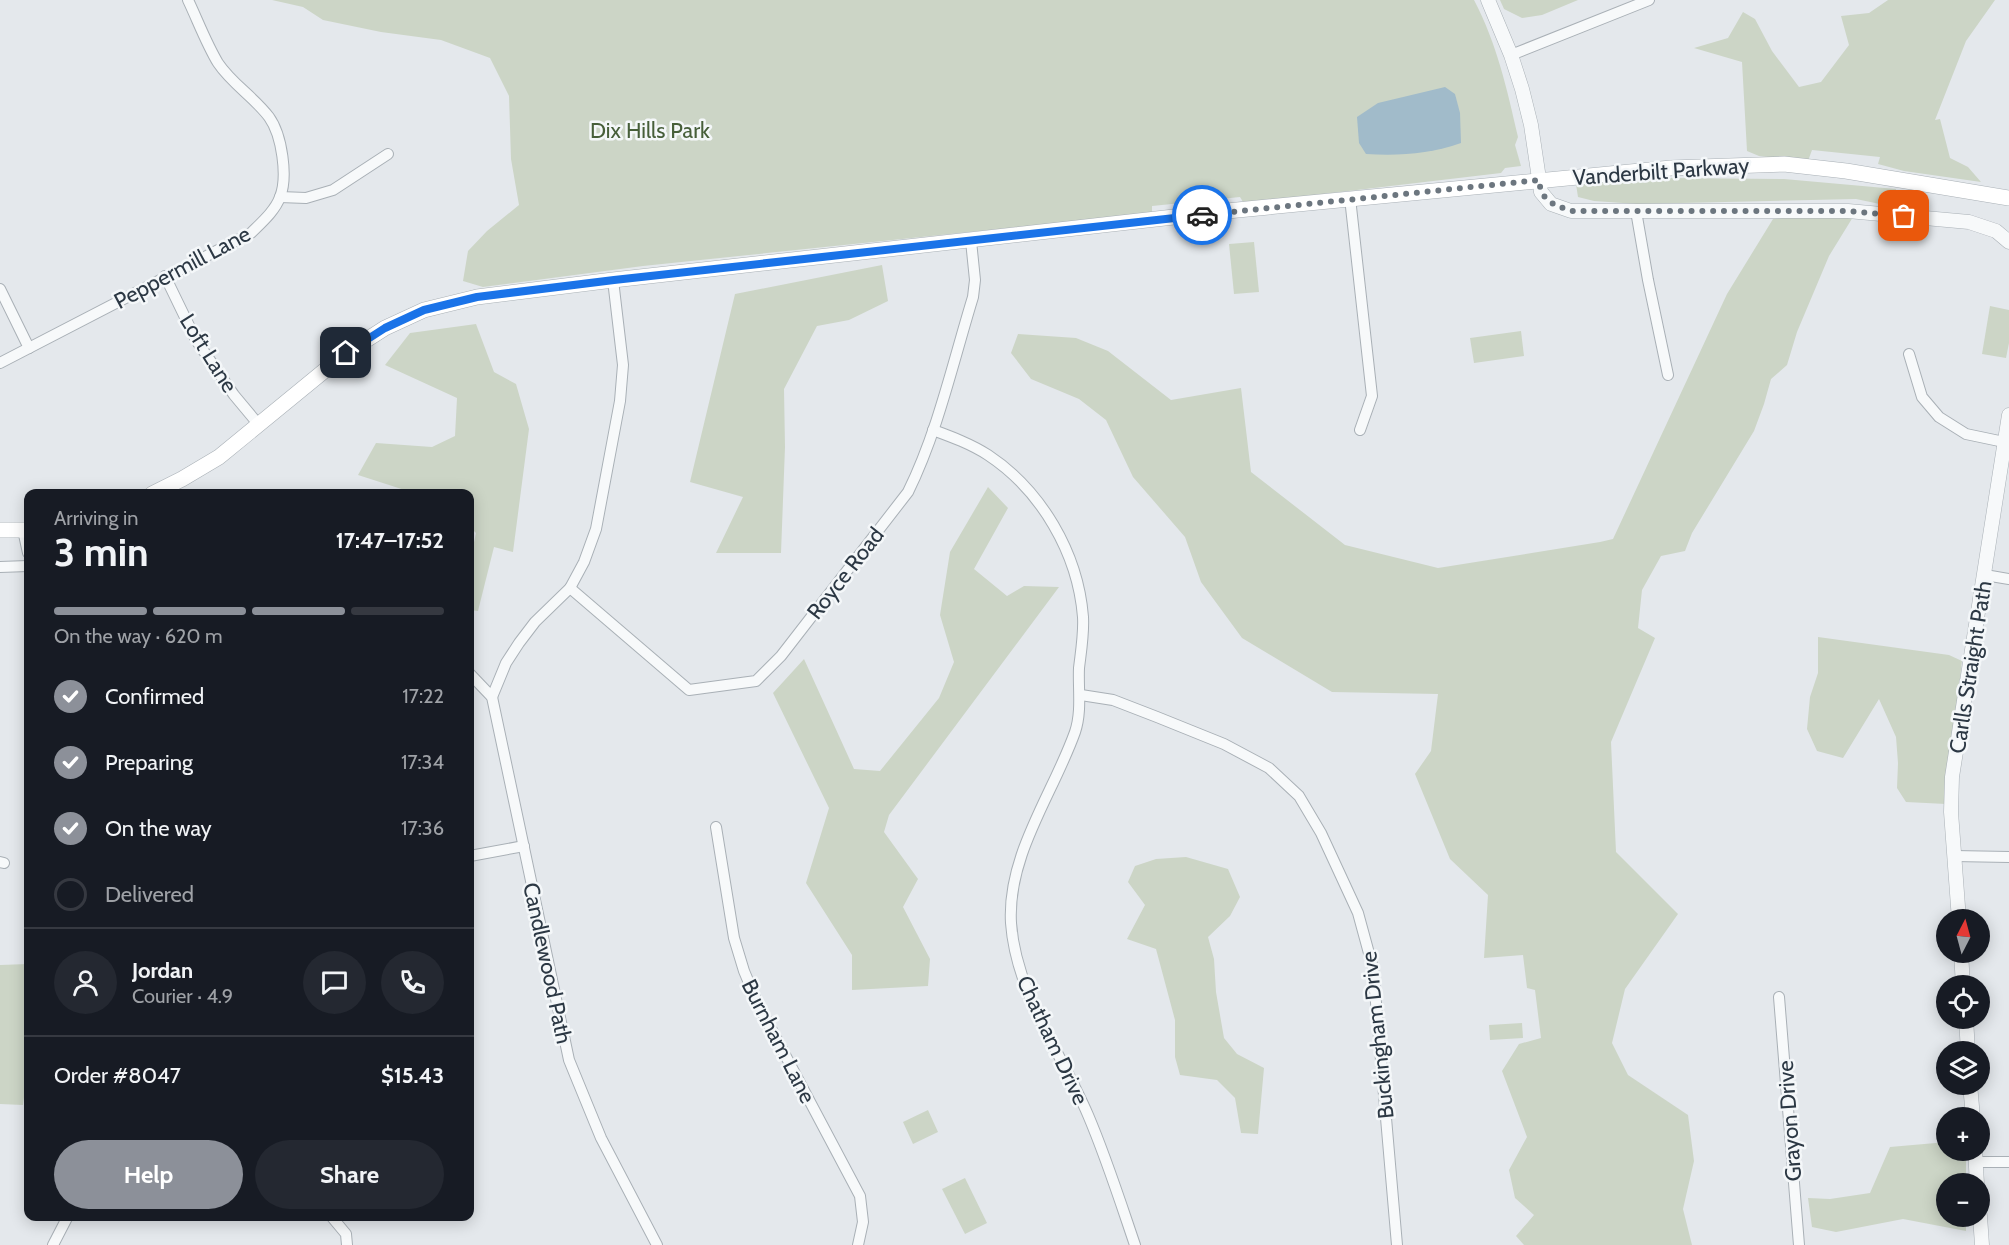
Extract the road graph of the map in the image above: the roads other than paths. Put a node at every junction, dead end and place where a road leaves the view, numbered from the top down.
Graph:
1 (188, 0) edge
2 (1488, 0) edge
3 (1649, 0) edge
4 (1511, 55) junction
5 (388, 154) dead end
6 (1539, 180) junction
7 (280, 197) junction
8 (1350, 198) junction
9 (2009, 198) edge
10 (1636, 211) junction
11 (971, 241) junction
12 (2009, 242) edge
13 (165, 276) junction
14 (614, 280) junction
15 (0, 289) edge
16 (29, 348) junction
17 (1909, 354) dead end
18 (0, 363) edge
19 (1668, 375) dead end
20 (2009, 416) edge
21 (259, 425) junction
22 (933, 430) junction
23 (1360, 430) dead end
24 (2004, 442) junction
25 (161, 489) edge
26 (0, 530) edge
27 (24, 530) edge
28 (24, 566) edge
29 (0, 567) edge
30 (1985, 575) junction
31 (2009, 579) edge
32 (570, 588) junction
33 (474, 678) edge
34 (1081, 695) junction
35 (492, 697) junction
36 (716, 827) dead end
37 (524, 846) junction
38 (474, 855) edge
39 (1954, 856) junction
40 (2009, 857) edge
41 (1958, 909) edge
42 (1779, 997) dead end
43 (1990, 1159) edge
44 (2009, 1162) edge
45 (66, 1221) edge
46 (334, 1221) edge
47 (1981, 1227) edge
48 (56, 1244) edge
49 (347, 1245) edge
50 (657, 1245) edge
51 (858, 1245) edge
52 (1136, 1245) edge
53 (1397, 1245) edge
54 (1799, 1245) edge
55 (1982, 1245) edge

1 - 7 street, Peppermill Lane
2 - 4 street
3 - 4 street
4 - 6 street
5 - 7 street
6 - 8 main road, Vanderbilt Parkway
6 - 9 main road, Vanderbilt Parkway
6 - 10 street
7 - 13 street, Peppermill Lane
8 - 11 main road, Vanderbilt Parkway
8 - 23 street
10 - 12 street
10 - 19 street
11 - 14 main road, Vanderbilt Parkway
11 - 22 street, Royce Road
13 - 16 street, Peppermill Lane
13 - 21 street, Loft Lane
14 - 21 main road, Vanderbilt Parkway
14 - 32 street
15 - 16 street
16 - 18 street, Peppermill Lane
17 - 24 street
20 - 24 street, Carlls Straight Path
21 - 25 main road, Vanderbilt Parkway
22 - 32 street, Royce Road
22 - 34 street, Chatham Drive
24 - 30 street, Carlls Straight Path
26 - 27 main road
28 - 29 street
30 - 31 street
30 - 39 street, Carlls Straight Path
32 - 35 street
33 - 35 street
34 - 52 street, Chatham Drive
34 - 53 street, Buckingham Drive
35 - 37 street, Candlewood Path
36 - 51 street, Burnham Lane
37 - 38 street
37 - 50 street, Candlewood Path
39 - 40 street
39 - 41 street, Carlls Straight Path
42 - 54 street, Grayon Drive
43 - 44 street
45 - 48 street
46 - 49 street
47 - 55 street

